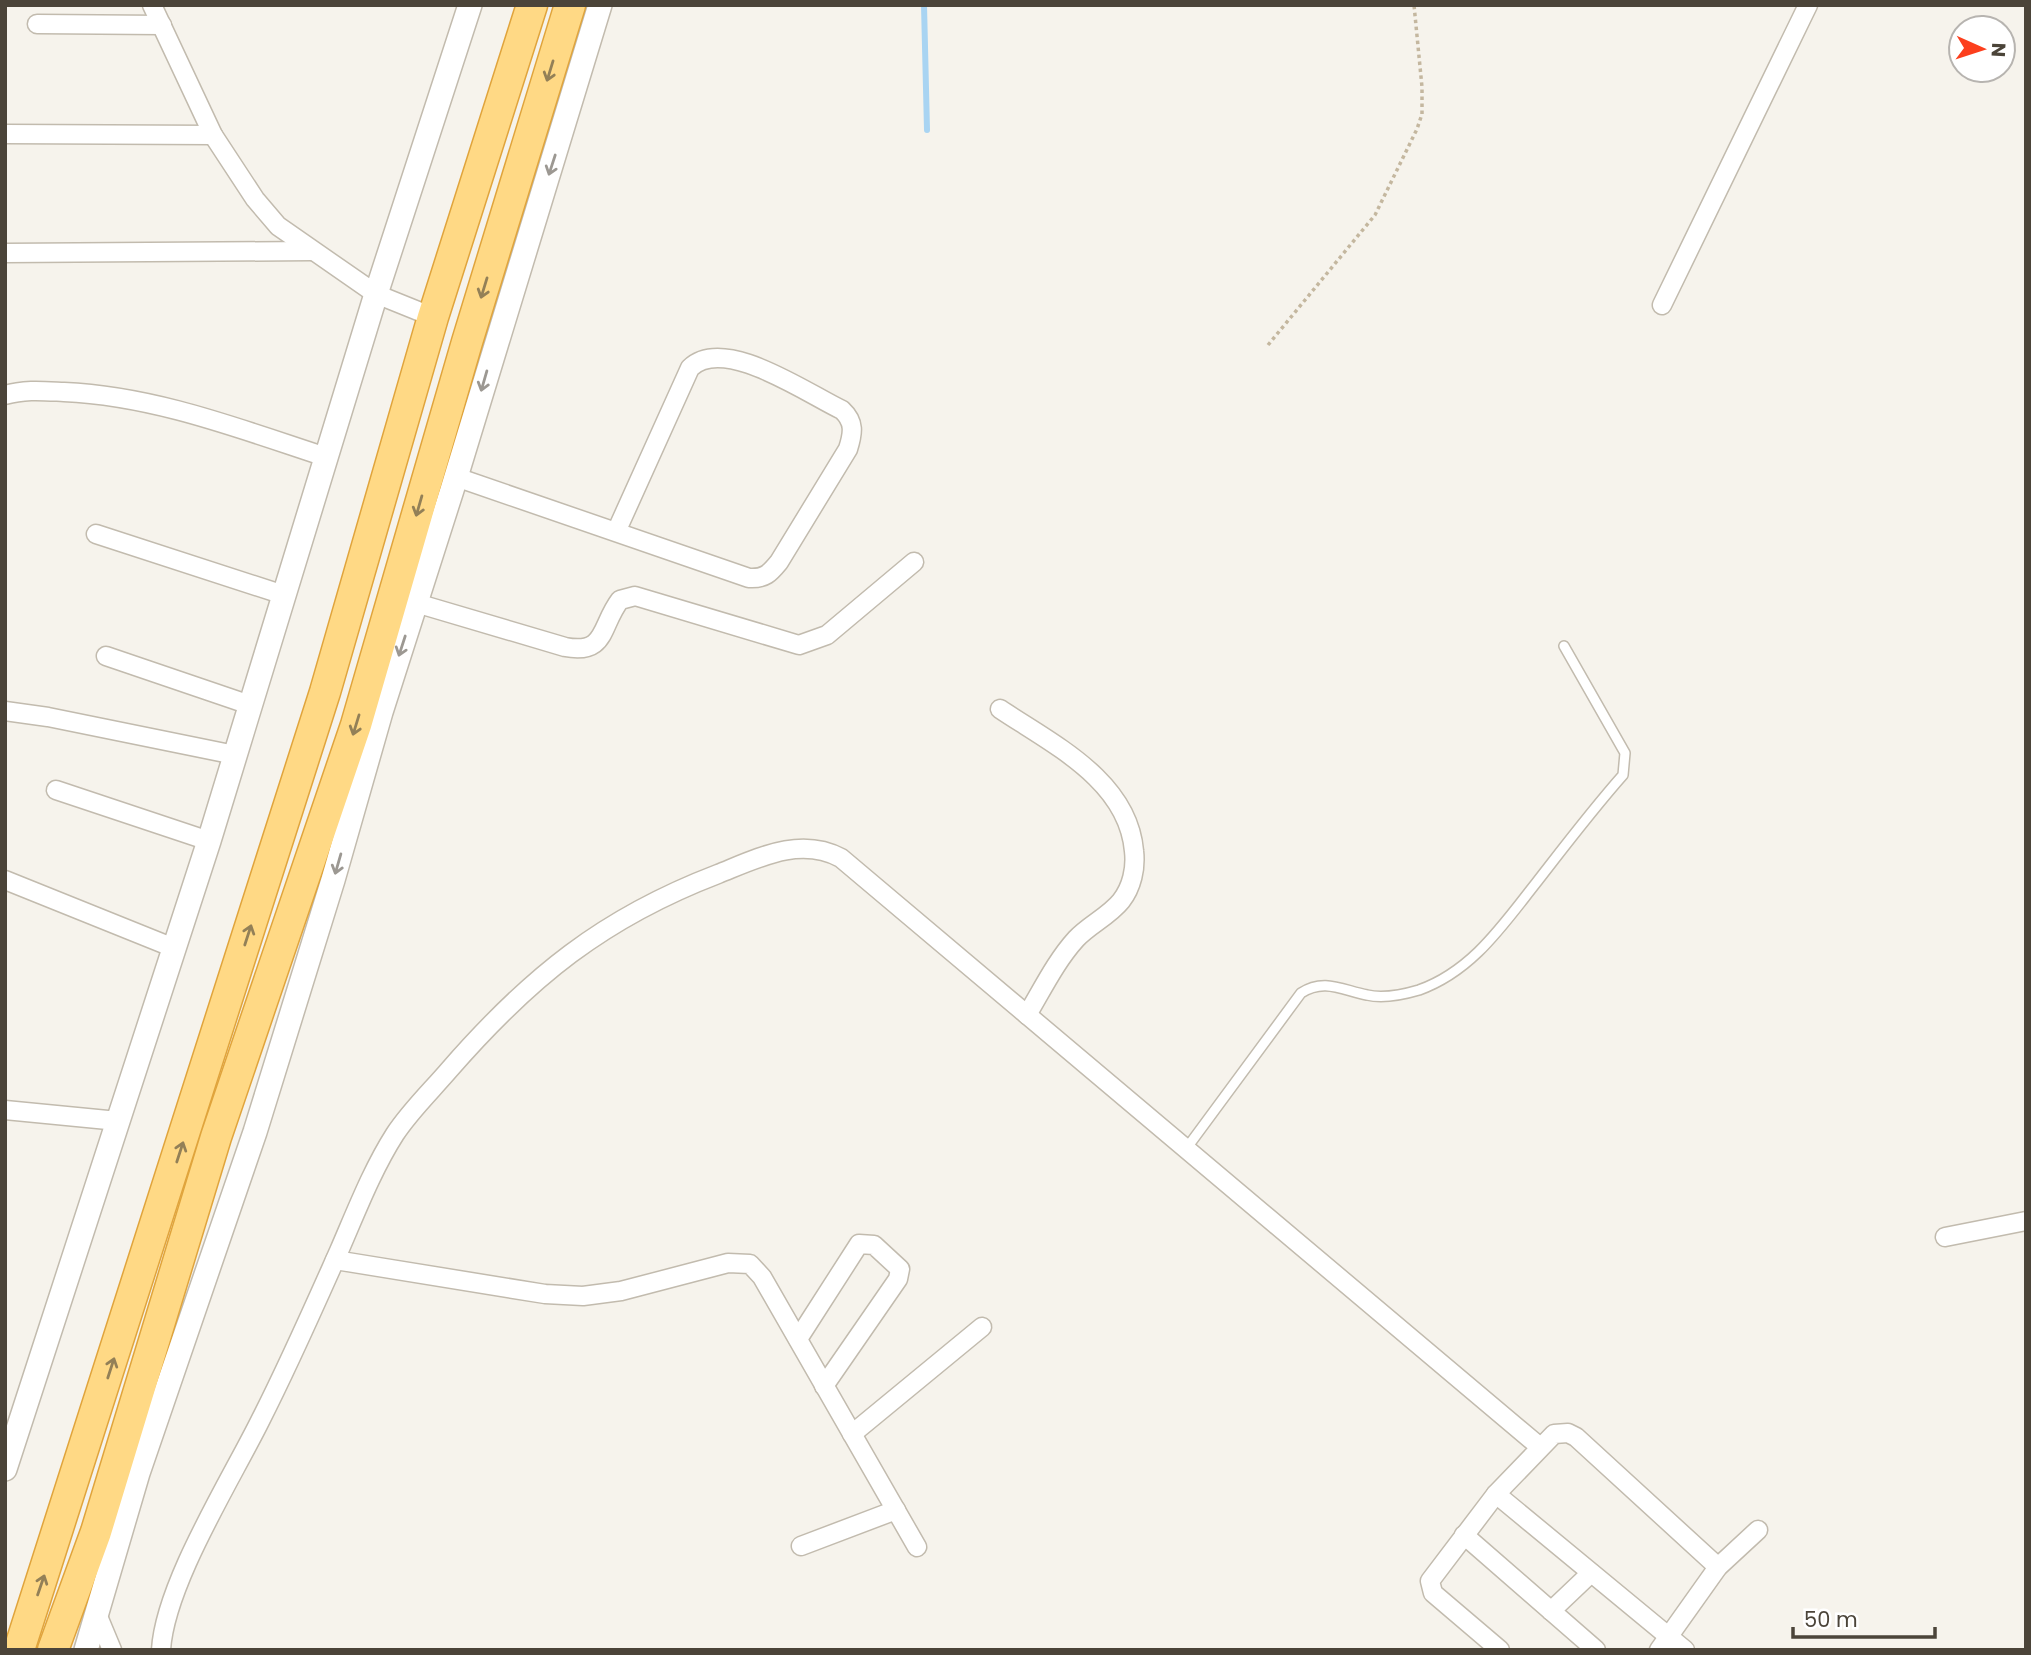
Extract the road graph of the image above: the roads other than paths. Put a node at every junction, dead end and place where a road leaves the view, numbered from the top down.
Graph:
1 (152, 5) edge
2 (470, 5) edge
3 (533, 5) edge
4 (570, 5) edge
5 (600, 5) edge
6 (1808, 5) edge
7 (37, 24) dead end
8 (162, 25) junction
9 (5, 134) edge
10 (213, 135) junction
11 (312, 251) junction
12 (5, 253) edge
13 (376, 294) junction
14 (1662, 305) dead end
15 (433, 317) junction
16 (5, 395) edge
17 (326, 457) junction
18 (456, 477) junction
19 (616, 532) junction
20 (96, 534) dead end
21 (914, 562) dead end
22 (284, 595) junction
23 (416, 603) junction
24 (1564, 646) dead end
25 (106, 656) dead end
26 (250, 705) junction
27 (1000, 709) dead end
28 (5, 711) edge
29 (235, 755) junction
30 (56, 790) dead end
31 (209, 841) junction
32 (5, 880) edge
33 (174, 948) junction
34 (1027, 1015) junction
35 (5, 1110) edge
36 (118, 1121) junction
37 (1186, 1149) junction
38 (2026, 1221) edge
39 (1945, 1237) dead end
40 (335, 1260) junction
41 (982, 1327) dead end
42 (798, 1339) junction
43 (824, 1386) junction
44 (852, 1434) junction
45 (1539, 1447) junction
46 (5, 1469) edge
47 (1496, 1494) junction
48 (896, 1510) junction
49 (1758, 1530) dead end
50 (1464, 1535) junction
51 (801, 1546) dead end
52 (916, 1547) dead end
53 (1718, 1567) junction
54 (1591, 1573) junction
55 (1552, 1611) junction
56 (97, 1614) junction
57 (1664, 1644) edge
58 (19, 1650) edge
59 (53, 1650) edge
60 (86, 1650) edge
61 (112, 1650) edge
62 (161, 1650) edge
63 (1500, 1650) edge
64 (1596, 1650) edge
65 (1685, 1650) edge

1 - 8 street
2 - 13 street
3 - 15 highway
4 -> 59 highway
5 -> 18 street
6 - 14 street
7 - 8 street
8 - 10 street
9 - 10 street
10 - 11 street
11 - 12 street
11 - 13 street
13 - 15 street
13 - 17 street
58 -> 15 highway
16 - 17 street
17 - 22 street
18 - 19 street
18 - 23 street
19 - 19 street
20 - 22 street
21 - 23 street
22 - 26 street
23 -> 56 street
24 - 37 lane
25 - 26 street
26 - 29 street
27 - 34 street
28 - 29 street
29 - 31 street
30 - 31 street
31 - 33 street
32 - 33 street
33 - 36 street
34 - 37 street
34 - 40 street
35 - 36 street
36 - 46 street
37 - 45 street
38 - 39 street
40 - 42 street
40 - 62 street
41 - 44 street
42 - 43 street
42 - 43 street
43 - 44 street
44 - 48 street
45 - 47 street
45 - 53 street
47 - 50 street
47 - 54 street
48 - 51 street
48 - 52 street
49 - 53 street
50 - 55 street
50 - 63 street
53 - 57 street
54 - 55 street
54 - 57 street
55 - 64 street
56 - 60 street
56 - 61 street
57 - 65 street

